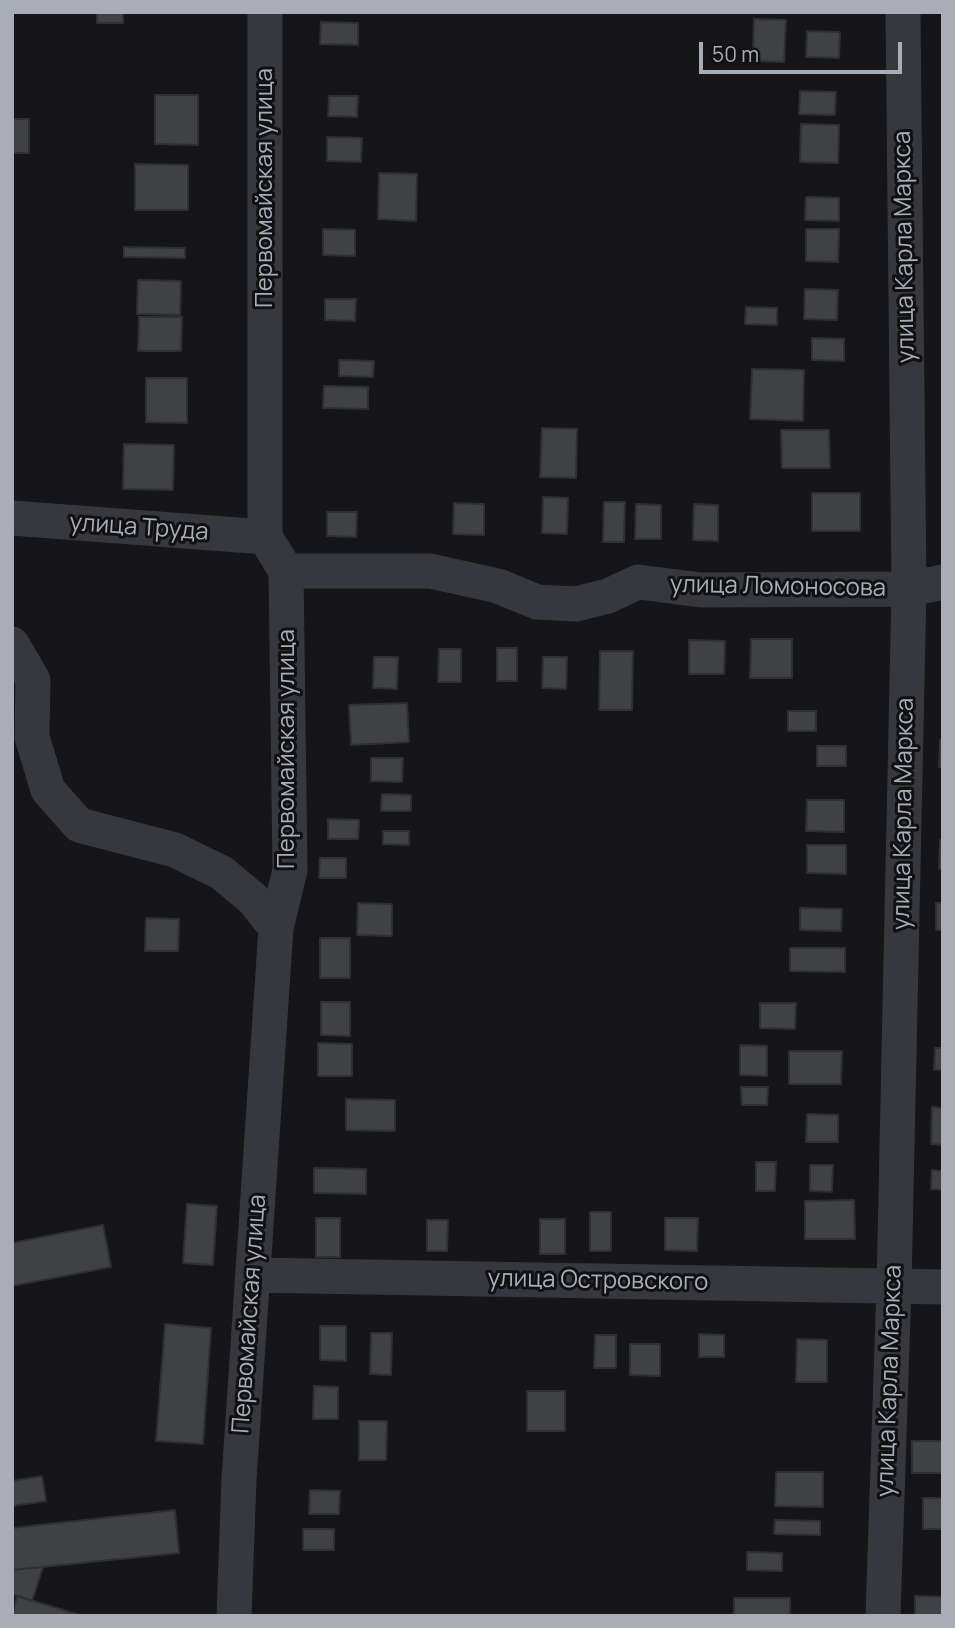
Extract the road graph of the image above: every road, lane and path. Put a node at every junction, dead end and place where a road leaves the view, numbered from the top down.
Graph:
1 (265, 12) edge
2 (903, 12) edge
3 (12, 518) edge
4 (265, 537) junction
5 (286, 571) junction
6 (943, 583) edge
7 (909, 589) junction
8 (12, 645) edge
9 (276, 928) junction
10 (253, 1275) junction
11 (894, 1286) junction
12 (943, 1287) edge
13 (234, 1616) edge
14 (883, 1616) edge

1 - 4 street, Первомайская улица
2 - 7 street, улица Карла Маркса
3 - 4 street, улица Труда
4 - 5 street
5 - 7 street, улица Ломоносова
5 - 9 street, Первомайская улица
6 - 7 street, улица Ломоносова
7 - 11 street, улица Карла Маркса
8 - 9 street
9 - 10 street, Первомайская улица
10 - 11 street, улица Островского
10 - 13 street, Первомайская улица
11 - 12 street, улица Островского
11 - 14 street, улица Карла Маркса

